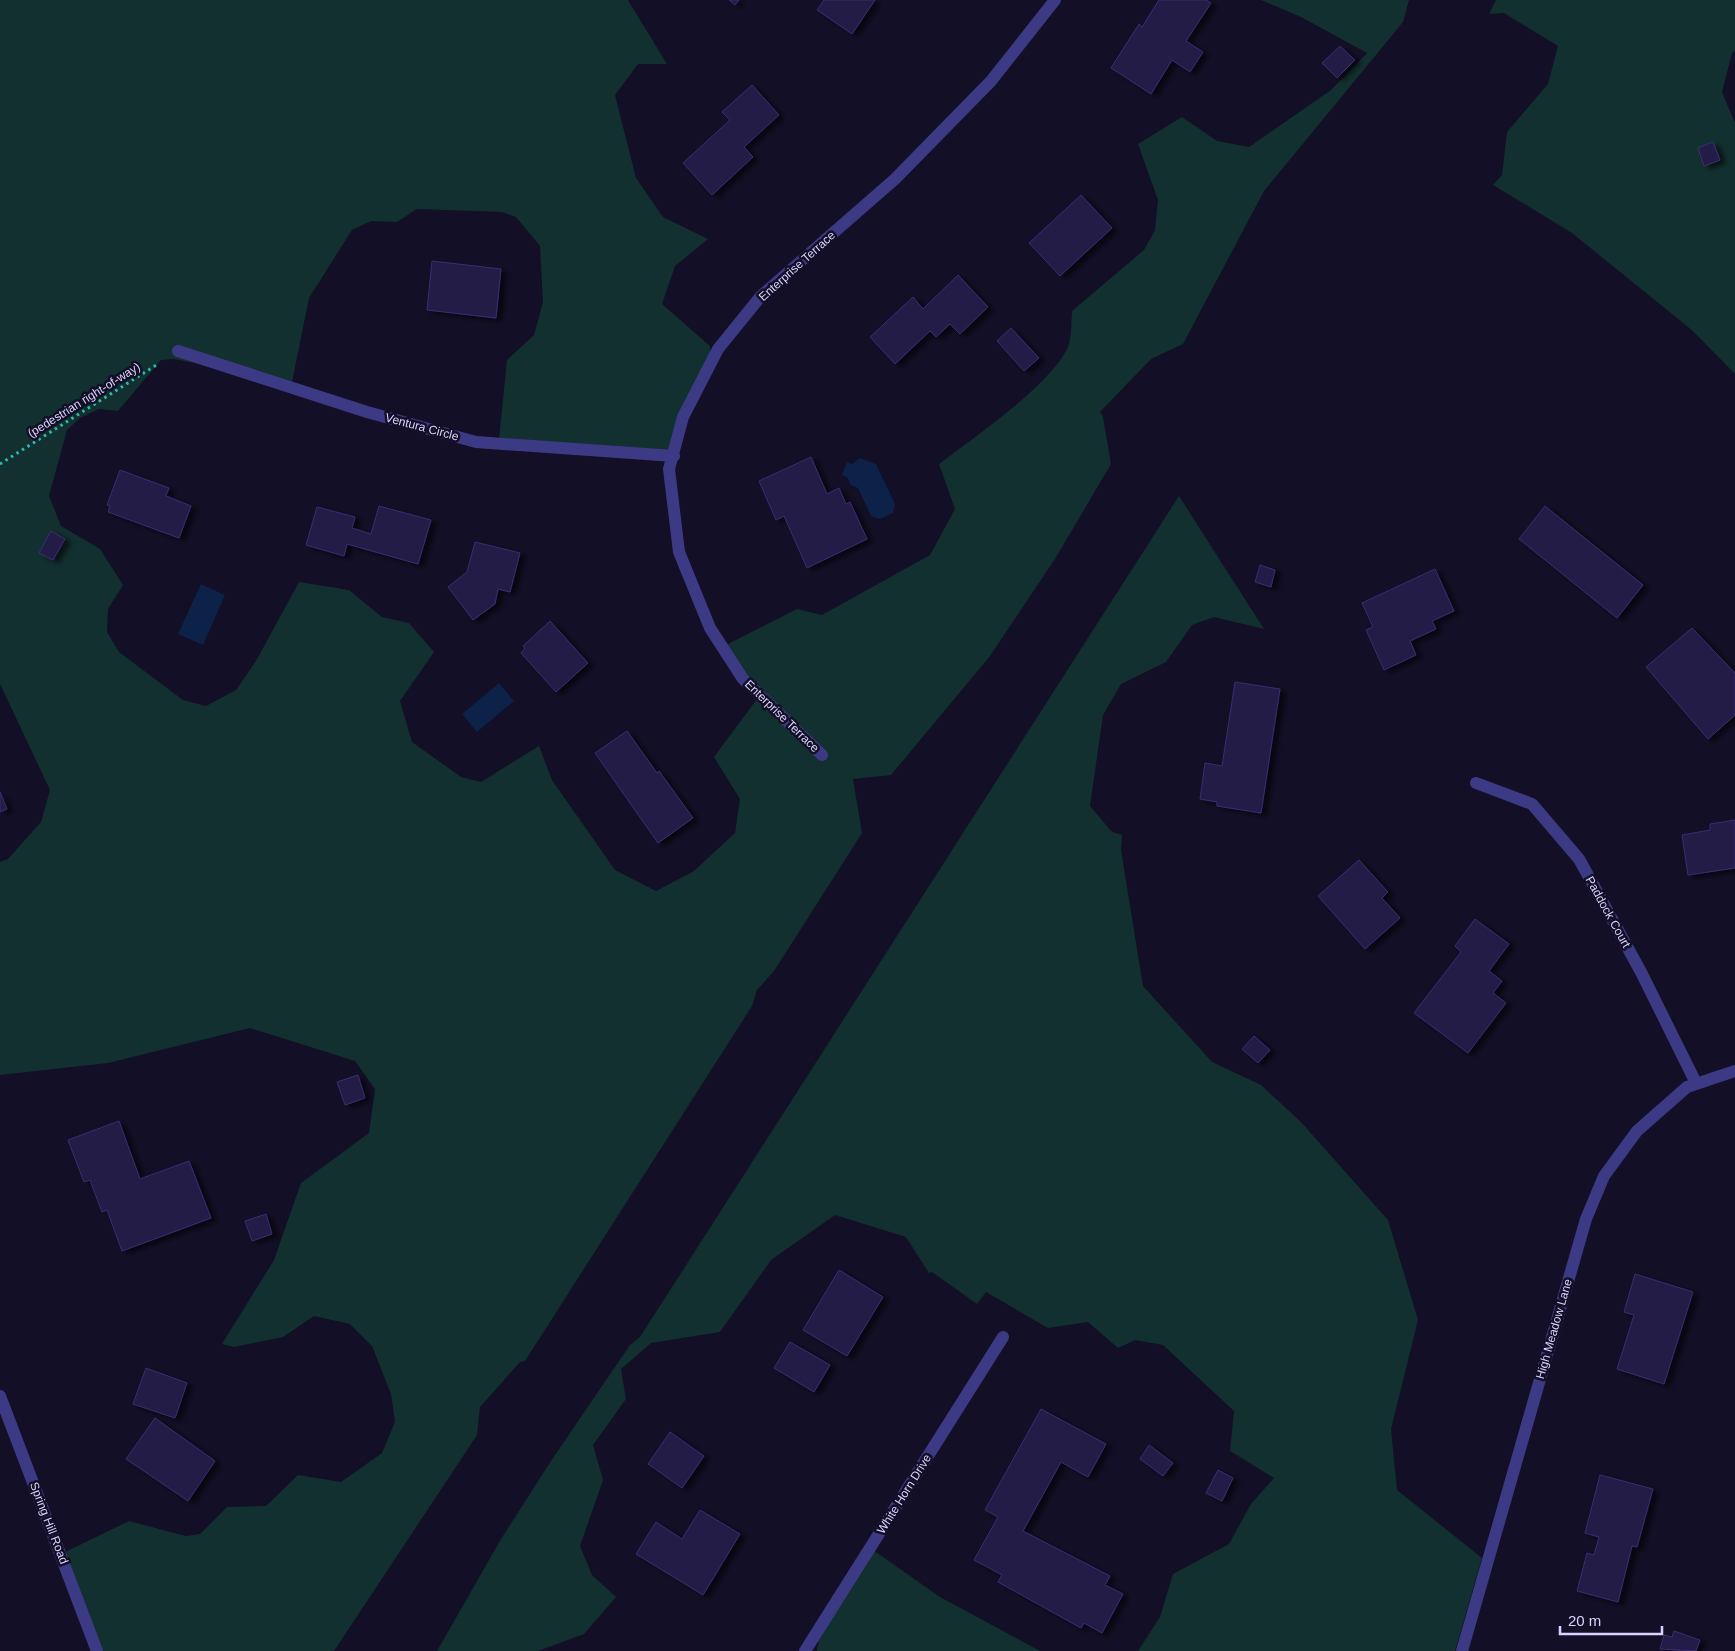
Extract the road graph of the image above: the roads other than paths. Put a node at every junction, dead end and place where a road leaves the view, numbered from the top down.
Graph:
1 (1055, 0) edge
2 (178, 351) road end
3 (674, 456) junction
4 (822, 755) dead end
5 (1476, 783) dead end
6 (1735, 1071) edge
7 (1696, 1083) junction
8 (1003, 1337) dead end
9 (0, 1396) edge
10 (97, 1651) edge
11 (805, 1651) edge
12 (1462, 1651) edge

1 - 3 street, Enterprise Terrace
2 - 3 street, Ventura Circle
3 - 4 street, Enterprise Terrace
5 - 7 street, Paddock Court
6 - 7 street, High Meadow Lane
7 - 12 street, High Meadow Lane
8 - 11 street, White Horn Drive
9 - 10 street, Spring Hill Road

